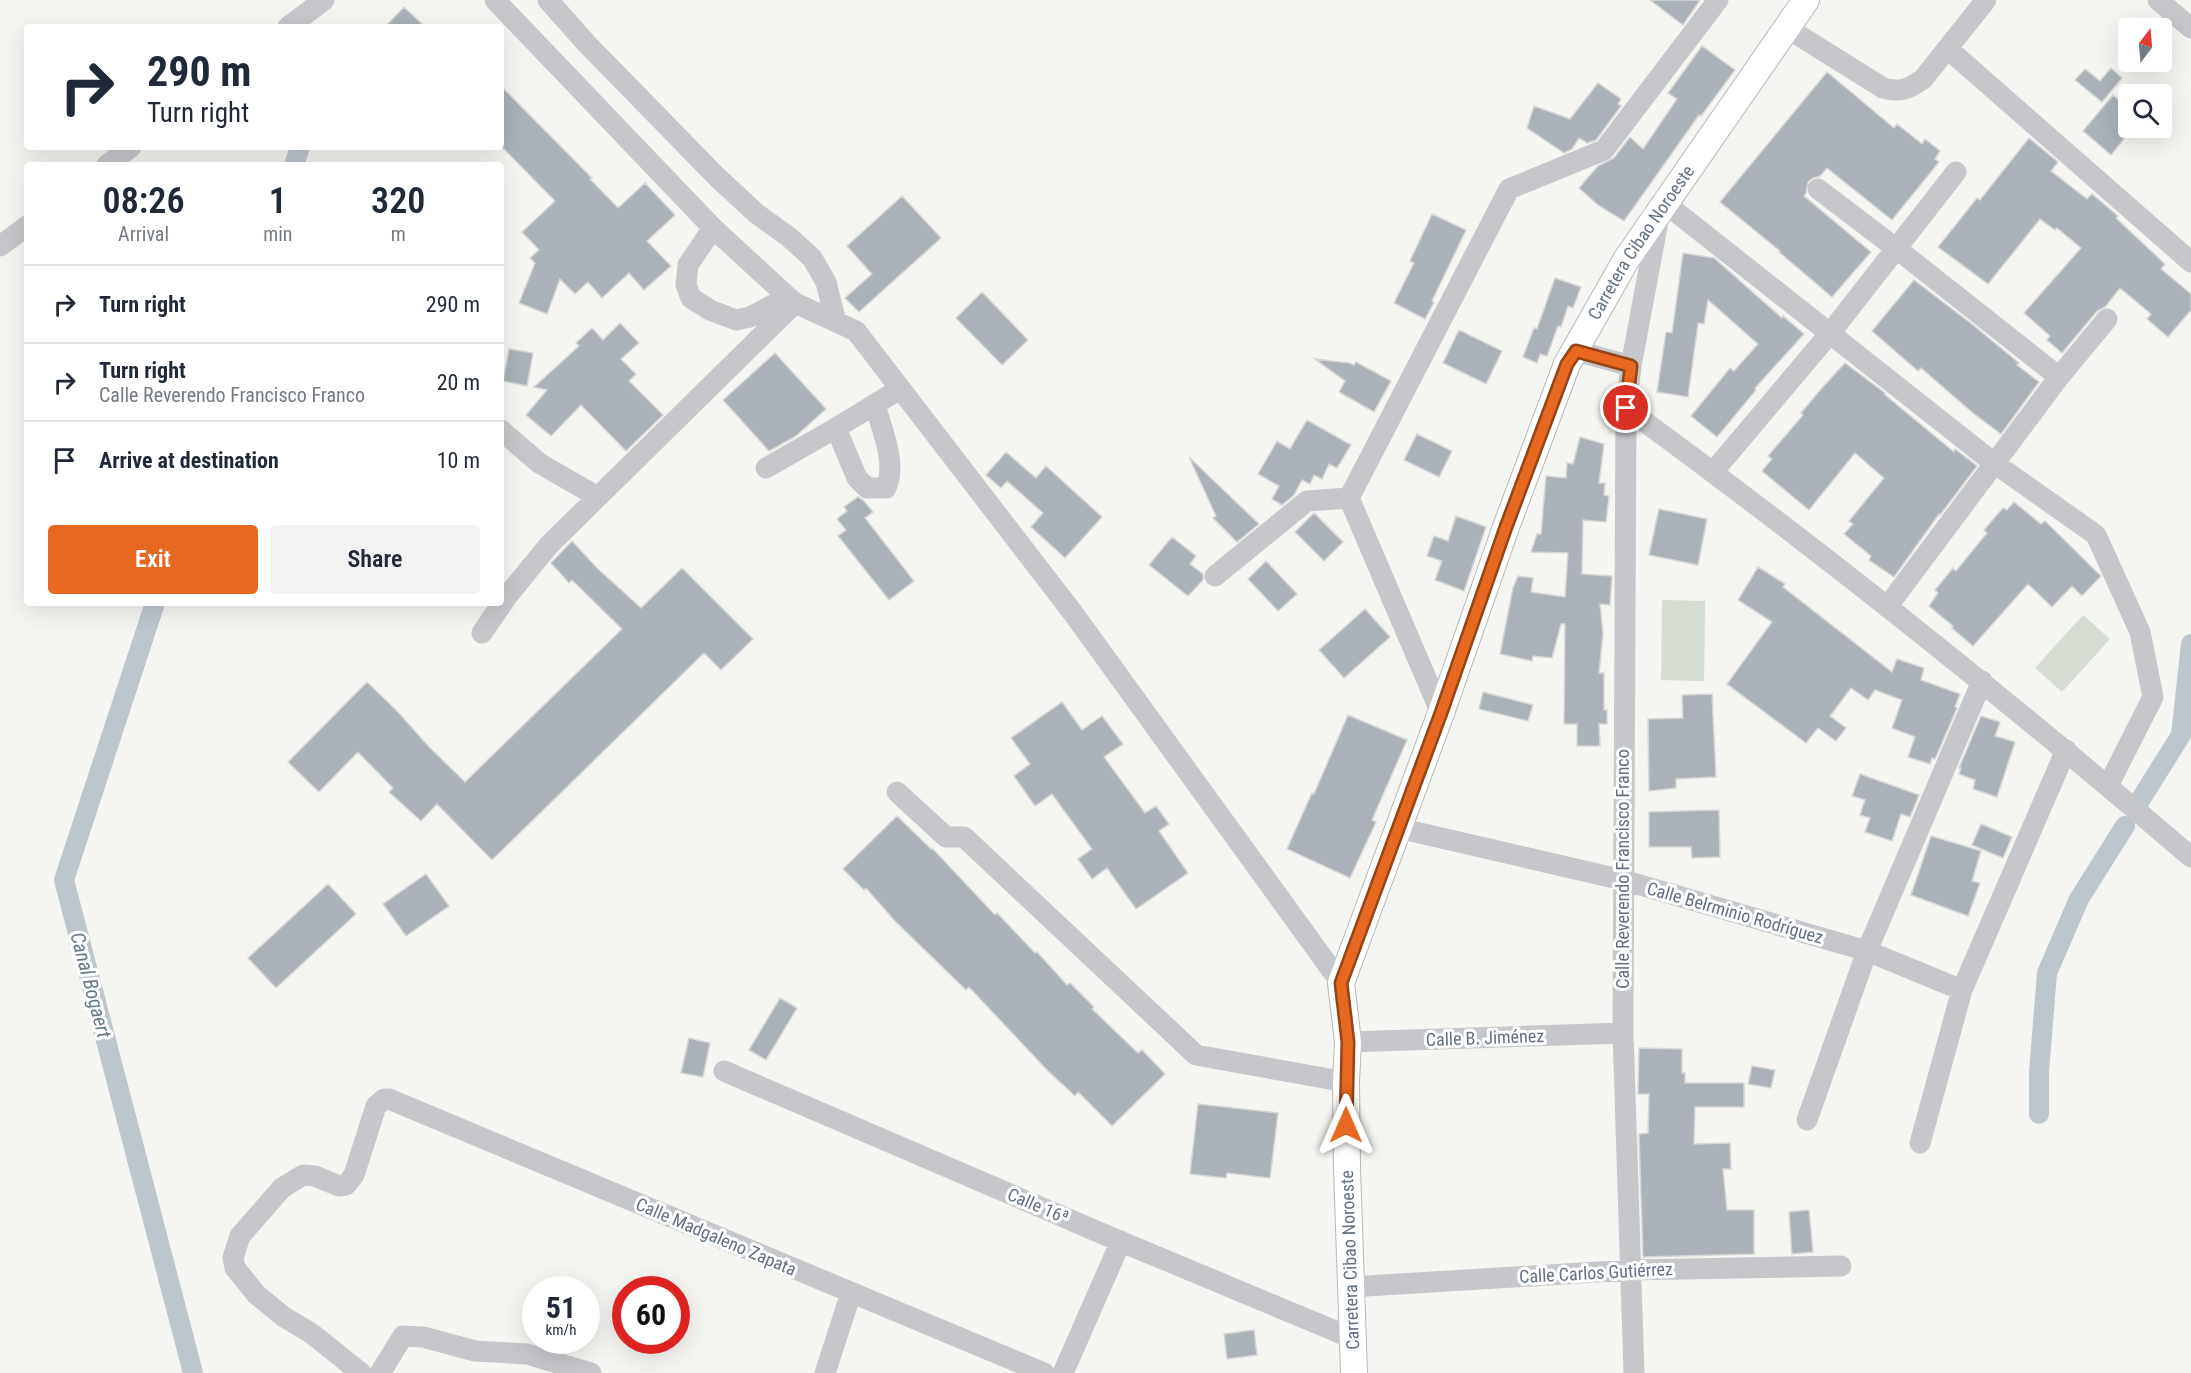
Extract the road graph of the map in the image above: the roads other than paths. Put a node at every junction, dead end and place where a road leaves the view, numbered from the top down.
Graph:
1 (324, 0) edge
2 (495, 0) edge
3 (548, 0) edge
4 (1718, 0) edge
5 (1806, 0) edge
6 (1986, 0) edge
7 (2158, 0) edge
8 (292, 24) edge
9 (1787, 28) junction
10 (2191, 28) edge
11 (1948, 49) junction
12 (126, 150) edge
13 (111, 162) edge
14 (1956, 172) dead end
15 (1818, 189) dead end
16 (1663, 209) junction
17 (24, 228) edge
18 (713, 228) junction
19 (0, 246) edge
20 (1897, 249) junction
21 (2191, 262) edge
22 (792, 300) junction
23 (2107, 319) dead end
24 (836, 322) junction
25 (1831, 332) junction
26 (1576, 351) junction
27 (1631, 366) junction
28 (2059, 377) junction
29 (900, 388) junction
30 (875, 405) junction
31 (1626, 408) junction
32 (836, 428) junction
33 (504, 432) edge
34 (1994, 463) junction
35 (766, 468) dead end
36 (1713, 472) junction
37 (598, 497) junction
38 (1349, 498) junction
39 (1215, 576) dead end
40 (504, 601) edge
41 (500, 606) edge
42 (1887, 607) junction
43 (482, 633) dead end
44 (1982, 681) junction
45 (1441, 713) junction
46 (2067, 750) junction
47 (2108, 786) junction
48 (897, 792) dead end
49 (1398, 828) junction
50 (2191, 857) edge
51 (1623, 880) junction
52 (1867, 951) junction
53 (1341, 983) junction
54 (1962, 990) junction
55 (1623, 1033) junction
56 (1348, 1042) junction
57 (724, 1071) dead end
58 (1346, 1082) junction
59 (1807, 1120) dead end
60 (1920, 1143) dead end
61 (1121, 1241) junction
62 (1841, 1266) dead end
63 (1630, 1270) junction
64 (1350, 1287) junction
65 (851, 1293) junction
66 (1352, 1338) junction
67 (524, 1364) edge
68 (361, 1373) edge
69 (380, 1373) edge
70 (591, 1373) edge
71 (825, 1373) edge
72 (1044, 1373) edge
73 (1062, 1373) edge
74 (1354, 1373) edge
75 (1634, 1373) edge

1 - 8 street
2 - 18 street
3 - 24 street
4 - 38 street
5 - 9 main road, Carretera Cibao Noroeste
6 - 11 street
7 - 10 street
9 - 11 street
9 - 16 main road, Carretera Cibao Noroeste
11 - 21 street
12 - 13 street
14 - 20 street
15 - 20 street
16 - 25 street
16 - 26 main road, Carretera Cibao Noroeste
16 - 27 street, Calle Reverendo Francisco Franco
17 - 19 street
18 - 22 street
18 - 22 street
20 - 25 street
20 - 28 street
22 - 24 street
22 - 37 street
23 - 28 street
24 - 29 street
25 - 34 street
25 - 36 street
26 - 27 street
26 - 45 main road, Carretera Cibao Noroeste
27 - 31 street, Calle Reverendo Francisco Franco
28 - 34 street
29 - 30 street
29 - 53 street
30 - 32 street
30 - 32 street
31 - 36 street
31 - 51 street, Calle Reverendo Francisco Franco
32 - 35 street
33 - 37 street
34 - 42 street
34 - 47 street
36 - 42 street
37 - 40 street
38 - 39 street
38 - 45 street
41 - 43 street
42 - 44 street
44 - 46 street
44 - 52 street
45 - 49 main road, Carretera Cibao Noroeste
46 - 47 street
46 - 54 street
47 - 50 street
48 - 58 street
49 - 51 street, Calle Belrminio Rodríguez
49 - 53 main road, Carretera Cibao Noroeste
51 - 52 street, Calle Belrminio Rodríguez
51 - 55 street, Calle Reverendo Francisco Franco
52 - 54 street, Calle Belrminio Rodríguez
52 - 59 street
53 - 56 main road, Carretera Cibao Noroeste
54 - 60 street
55 - 56 street, Calle B. Jiménez
55 - 63 street, Calle Reverendo Francisco Franco
56 - 58 main road, Carretera Cibao Noroeste
57 - 61 street, Calle 16ª
58 - 64 main road, Carretera Cibao Noroeste
61 - 66 street, Calle 16ª
61 - 73 street
62 - 63 street, Calle Carlos Gutiérrez
63 - 64 street, Calle Carlos Gutiérrez
63 - 75 street, Calle Reverendo Francisco Franco
64 - 66 main road, Carretera Cibao Noroeste
65 - 68 street, Calle Madgaleno Zapata
65 - 71 street
65 - 72 street, Calle Madgaleno Zapata
66 - 74 main road, Carretera Cibao Noroeste
67 - 69 street
67 - 70 street

